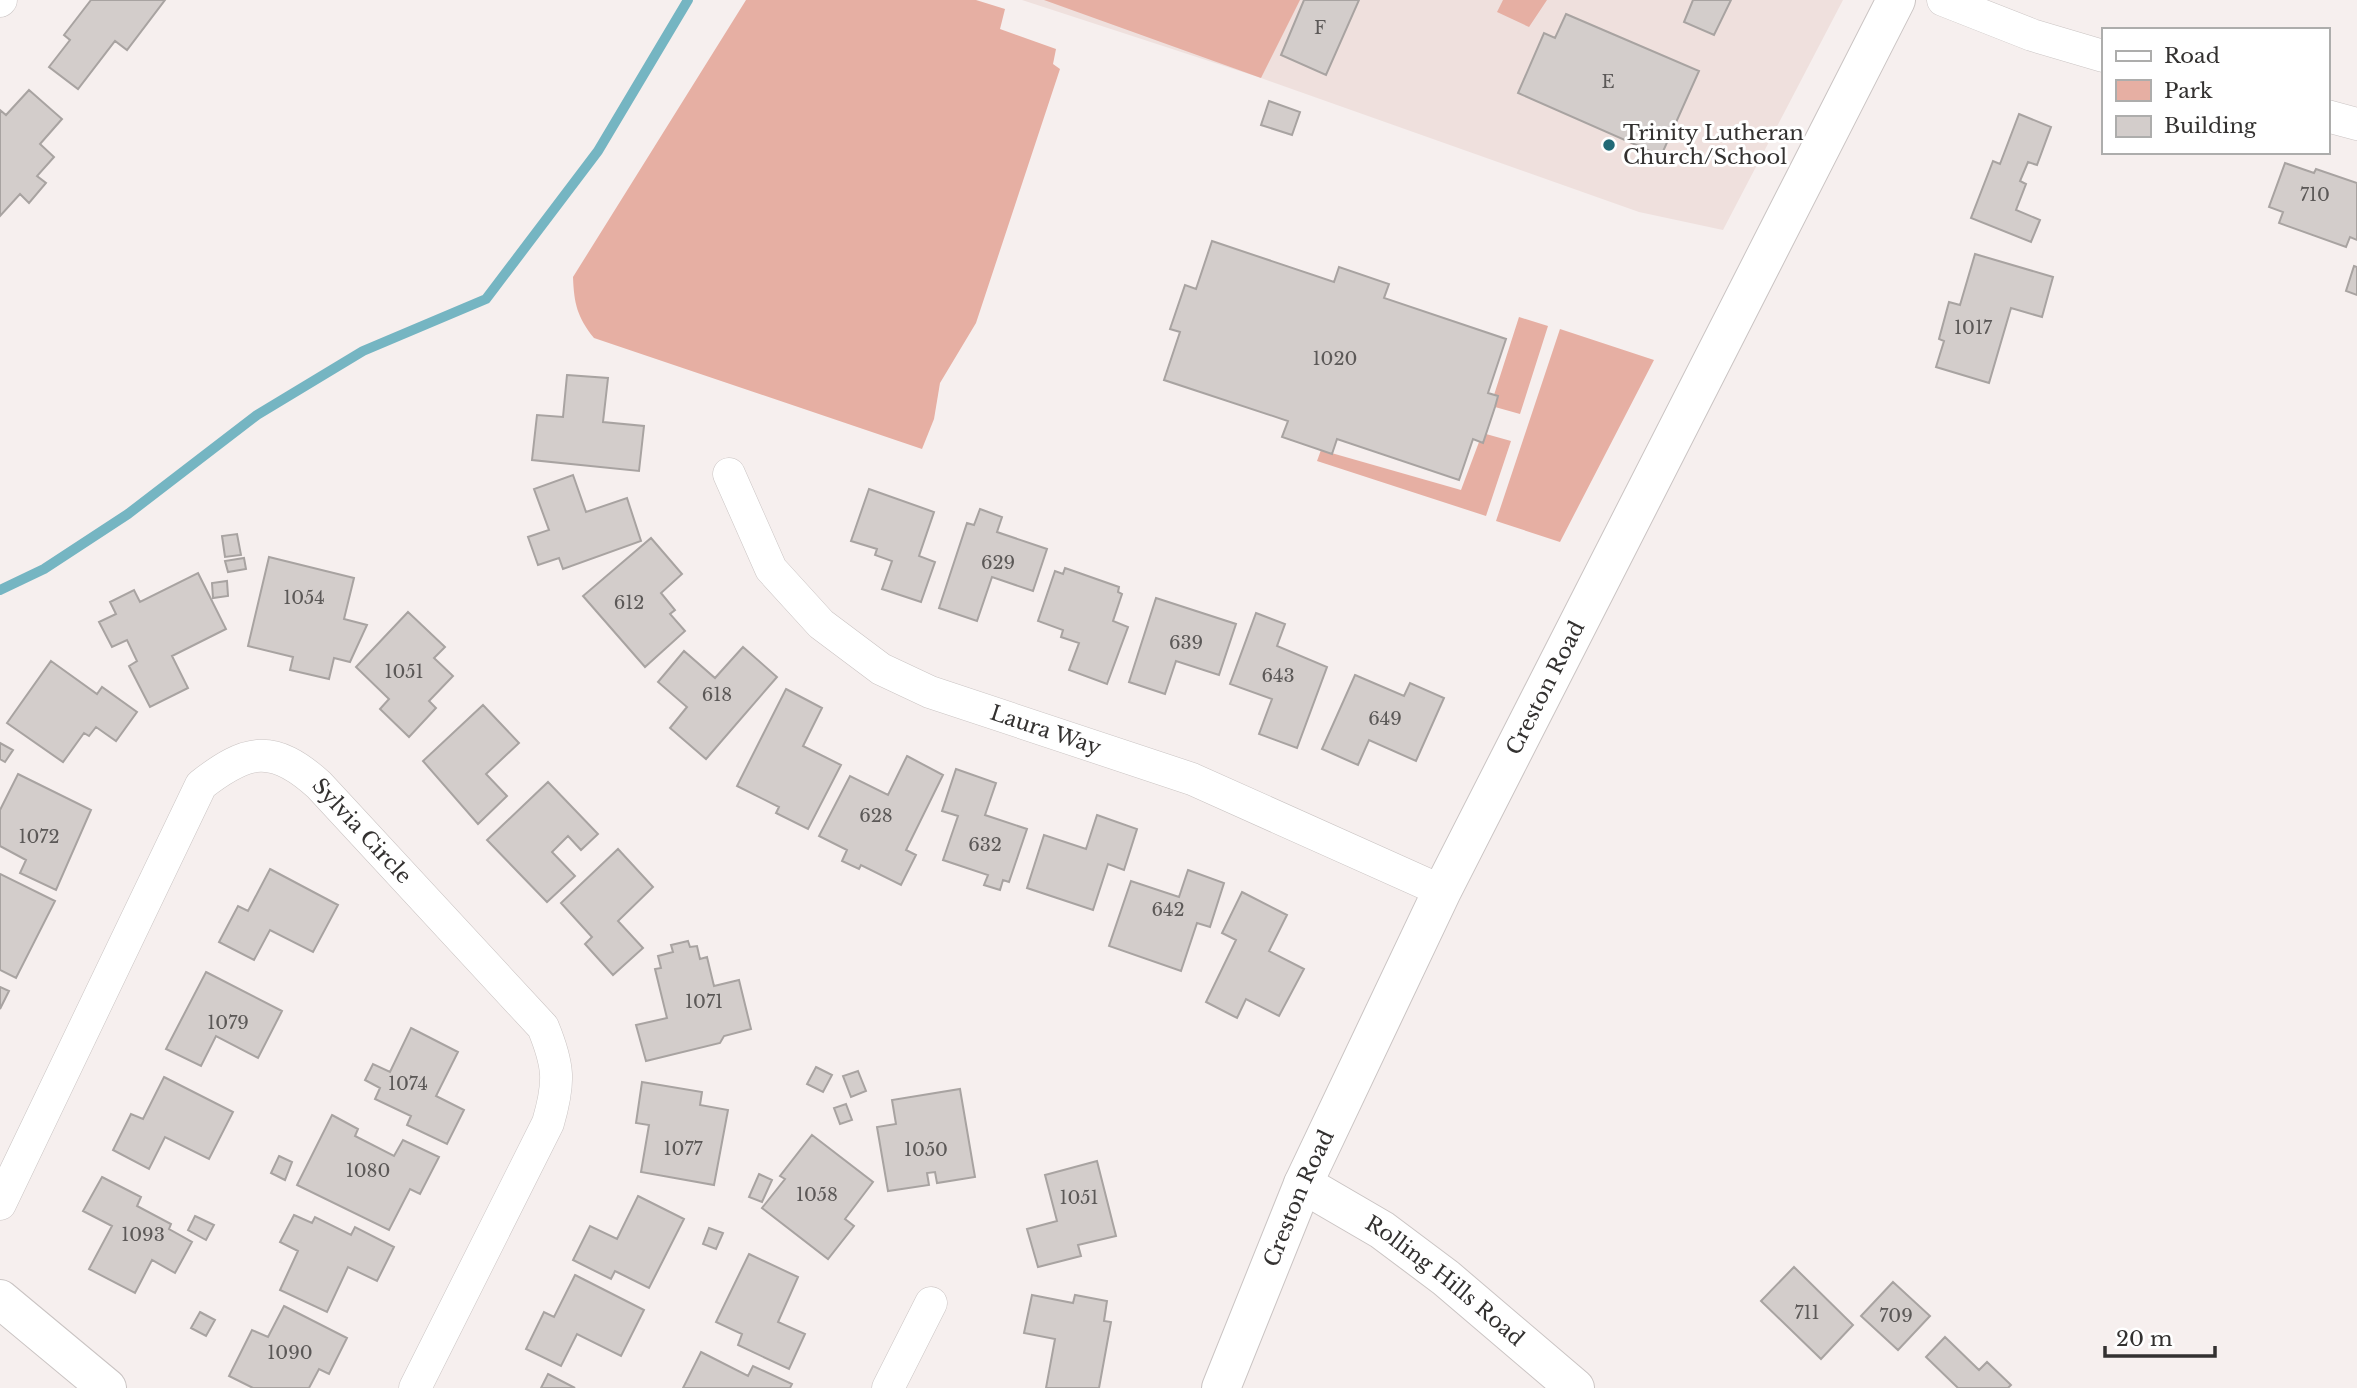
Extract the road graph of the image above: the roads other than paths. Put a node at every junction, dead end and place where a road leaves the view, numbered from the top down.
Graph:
1 (1896, 0) edge
2 (1943, 0) edge
3 (2102, 56) edge
4 (2329, 117) edge
5 (2357, 124) edge
6 (729, 474) dead end
7 (1442, 891) junction
8 (1303, 1184) junction
9 (0, 1204) edge
10 (0, 1299) edge
11 (931, 1303) dead end
12 (107, 1388) edge
13 (415, 1388) edge
14 (888, 1388) edge
15 (1221, 1388) edge
16 (1575, 1388) edge

1 - 7 main road, Creston Road
2 - 3 street
4 - 5 street
6 - 7 street, Laura Way
7 - 8 main road, Creston Road
8 - 15 main road, Creston Road
8 - 16 main road, Rolling Hills Road
9 - 13 street, Sylvia Circle
10 - 12 main road
11 - 14 street

